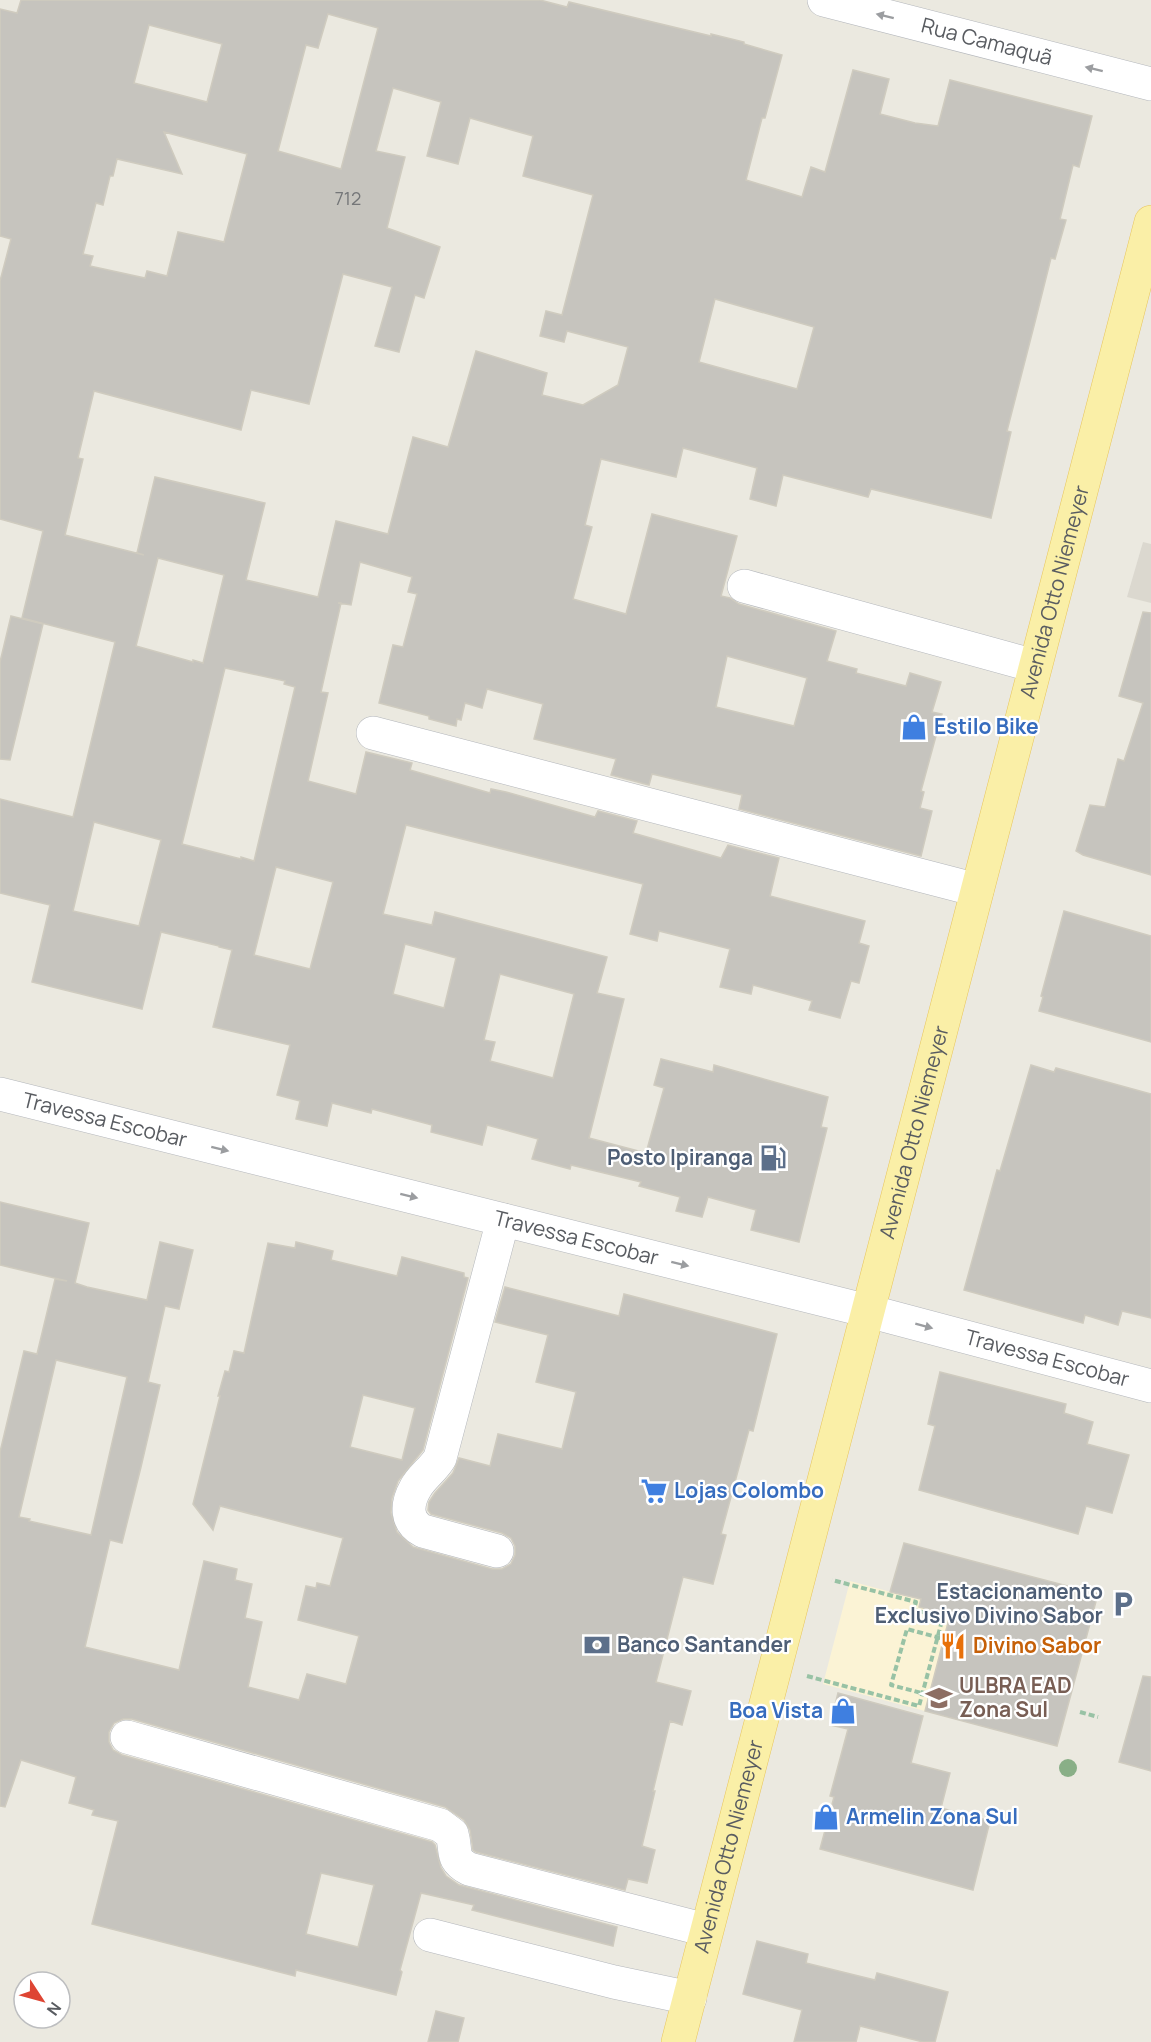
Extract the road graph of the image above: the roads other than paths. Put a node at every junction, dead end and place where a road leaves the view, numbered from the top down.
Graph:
1 (824, 0) edge
2 (1151, 84) edge
3 (1151, 222) edge
4 (744, 586) dead end
5 (1035, 666) junction
6 (373, 733) dead end
7 (977, 890) junction
8 (0, 1094) edge
9 (503, 1220) junction
10 (867, 1311) junction
11 (1151, 1386) edge
12 (497, 1551) dead end
13 (127, 1737) dead end
14 (706, 1930) junction
15 (430, 1935) dead end
16 (690, 1998) junction
17 (678, 2042) edge

2 -> 1 street, Rua Camaquã
3 - 5 main road, Avenida Otto Niemeyer
4 - 5 street
5 - 7 main road, Avenida Otto Niemeyer
6 - 7 street
7 - 10 main road, Avenida Otto Niemeyer
8 -> 9 street, Travessa Escobar
9 -> 10 street, Travessa Escobar
9 - 12 street
10 -> 11 street, Travessa Escobar
10 - 14 main road, Avenida Otto Niemeyer
13 - 14 street
14 - 16 main road, Avenida Otto Niemeyer
15 - 16 street
16 - 17 main road, Avenida Otto Niemeyer

